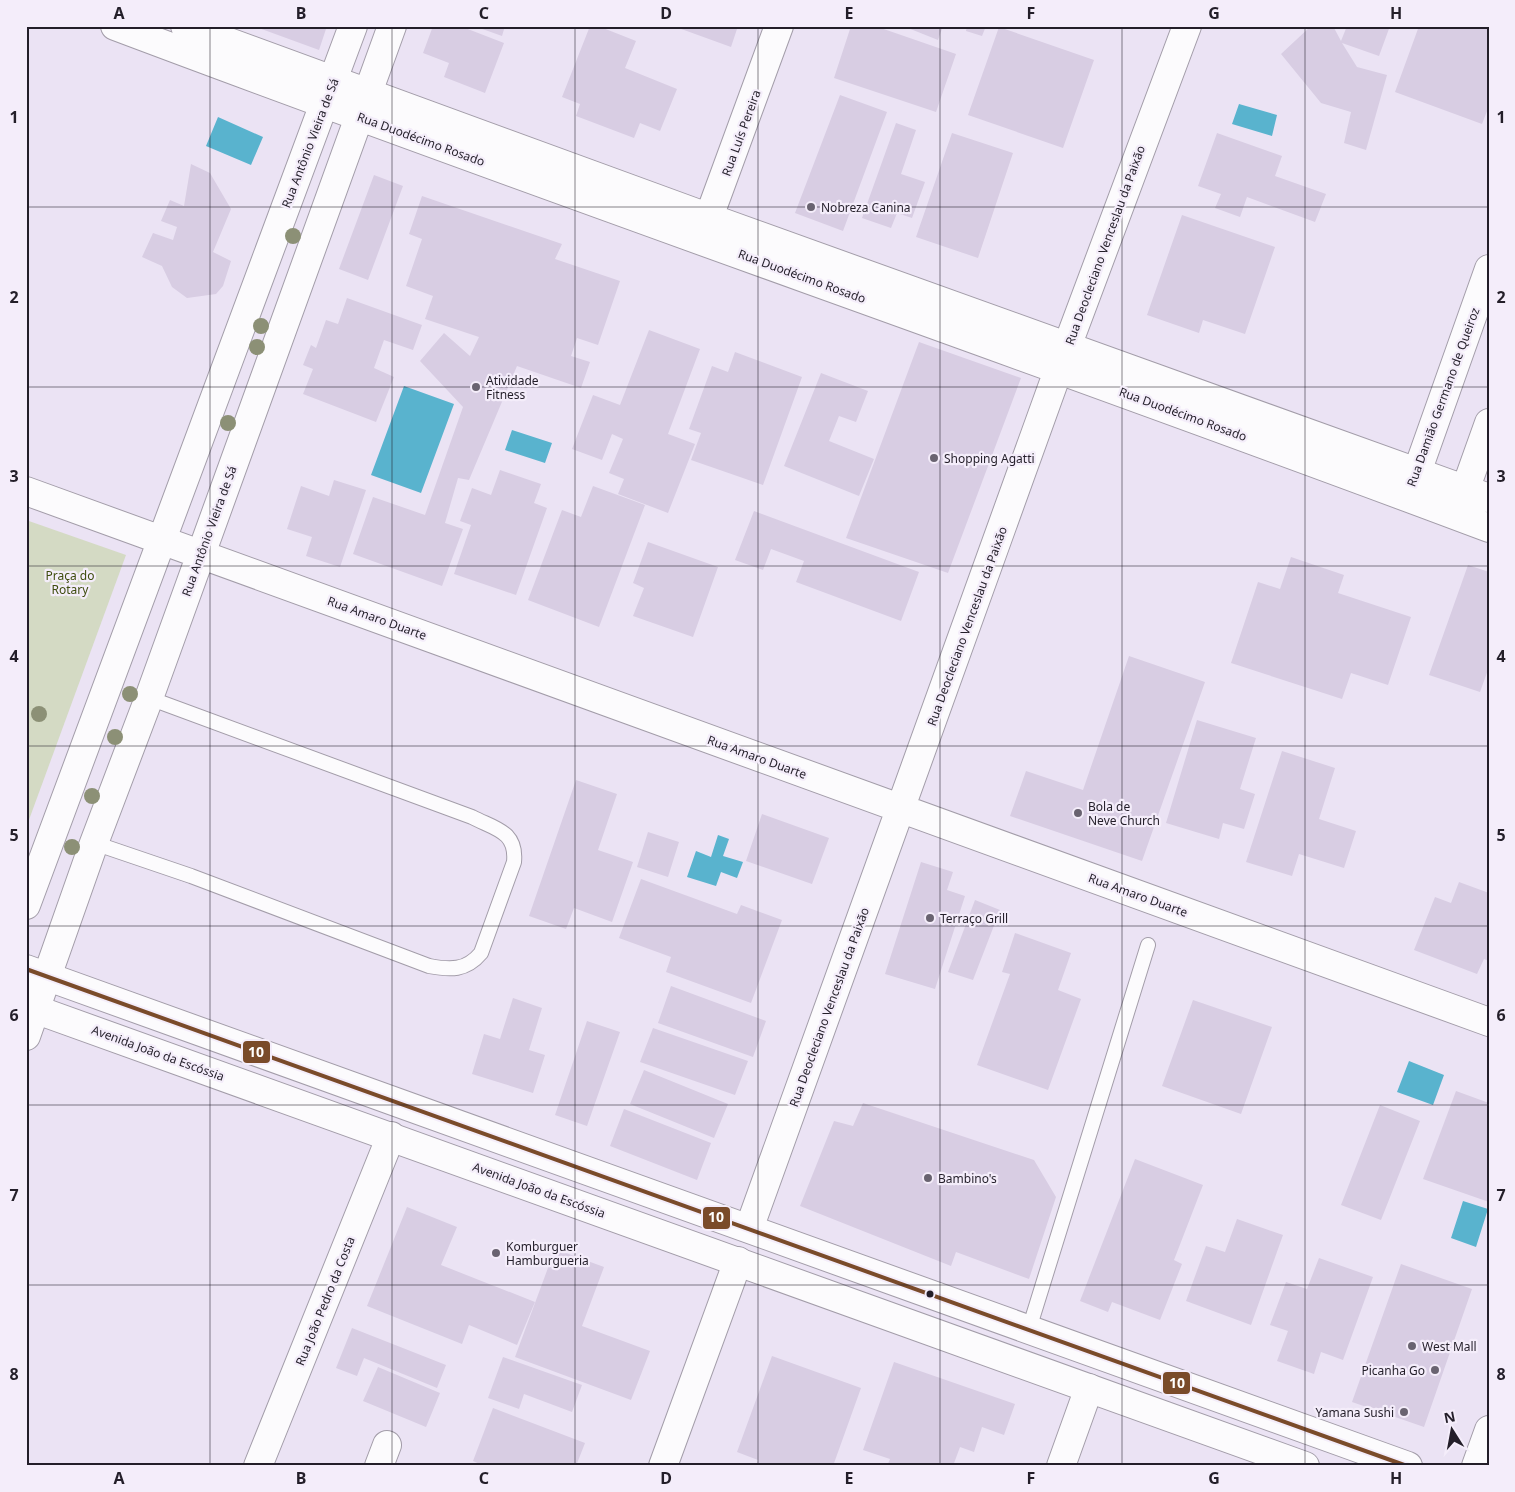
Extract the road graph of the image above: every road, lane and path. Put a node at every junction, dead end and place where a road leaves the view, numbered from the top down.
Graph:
1 (115, 26) edge
2 (185, 26) edge
3 (353, 26) edge
4 (392, 26) edge
5 (779, 26) edge
6 (1187, 26) edge
7 (335, 79) junction
8 (368, 92) junction
9 (324, 104) junction
10 (359, 117) junction
11 (705, 229) junction
12 (1489, 269) edge
13 (1064, 357) junction
14 (1489, 423) edge
15 (1418, 472) junction
16 (26, 491) edge
17 (1478, 494) edge
18 (1407, 497) junction
19 (1456, 515) junction
20 (1489, 528) edge
21 (162, 540) junction
22 (200, 554) junction
23 (148, 698) junction
24 (900, 810) junction
25 (94, 843) junction
26 (26, 905) edge
27 (1148, 945) dead end
28 (37, 973) edge
29 (31, 1008) edge
30 (1489, 1022) edge
31 (26, 1036) edge
32 (391, 1136) junction
33 (750, 1226) junction
34 (738, 1261) junction
35 (1029, 1329) junction
36 (1089, 1388) junction
37 (1489, 1430) edge
38 (258, 1466) edge
39 (664, 1466) edge
40 (1061, 1466) edge
41 (1305, 1466) edge
42 (1408, 1466) edge
43 (1476, 1466) edge

1 - 9 street, Rua Duodécimo Rosado
2 - 7 street, Rua Duodécimo Rosado
3 - 7 street, Rua Antônio Vieira de Sá
4 - 8 street, Rua Antônio Vieira de Sá
5 - 11 street, Rua Luís Pereira
6 - 13 street, Rua Deocleciano Venceslau da Paixão
7 - 8 street, Rua Duodécimo Rosado
7 - 9 street, Rua Antônio Vieira de Sá
8 - 10 street, Rua Antônio Vieira de Sá
8 - 11 street, Rua Duodécimo Rosado
9 - 10 street, Rua Duodécimo Rosado
9 - 21 street, Rua Antônio Vieira de Sá
10 - 11 street, Rua Duodécimo Rosado
10 - 22 street, Rua Antônio Vieira de Sá
11 - 13 street, Rua Duodécimo Rosado
12 - 15 street, Rua Damião Germano de Queiroz
13 - 15 street, Rua Duodécimo Rosado
13 - 18 street, Rua Duodécimo Rosado
13 - 24 street, Rua Deocleciano Venceslau da Paixão
14 - 17 street
15 - 17 street, Rua Duodécimo Rosado
15 - 18 street, Rua Damião Germano de Queiroz
16 - 21 street, Rua Amaro Duarte
17 - 19 street
18 - 19 street, Rua Duodécimo Rosado
19 - 20 street, Rua Duodécimo Rosado
21 - 22 street, Rua Amaro Duarte
21 - 26 street, Rua Antônio Vieira de Sá
22 - 23 street, Rua Antônio Vieira de Sá
22 - 24 street, Rua Amaro Duarte
23 - 25 street, Rua Antônio Vieira de Sá
23 - 25 lane
24 - 30 street, Rua Amaro Duarte
24 - 33 street, Rua Deocleciano Venceslau da Paixão
25 - 28 street, Rua Antônio Vieira de Sá
27 - 35 lane
28 - 29 street, Rua Antônio Vieira de Sá
28 - 33 street
29 - 31 street, Rua Antônio Vieira de Sá
29 - 32 street, Avenida João da Escóssia
32 - 34 street, Avenida João da Escóssia
32 - 38 street, Rua João Pedro da Costa
33 - 35 street
34 - 36 street, Avenida João da Escóssia
34 - 39 street
35 - 42 street
36 - 40 street
36 - 41 street, Avenida João da Escóssia
37 - 43 street

